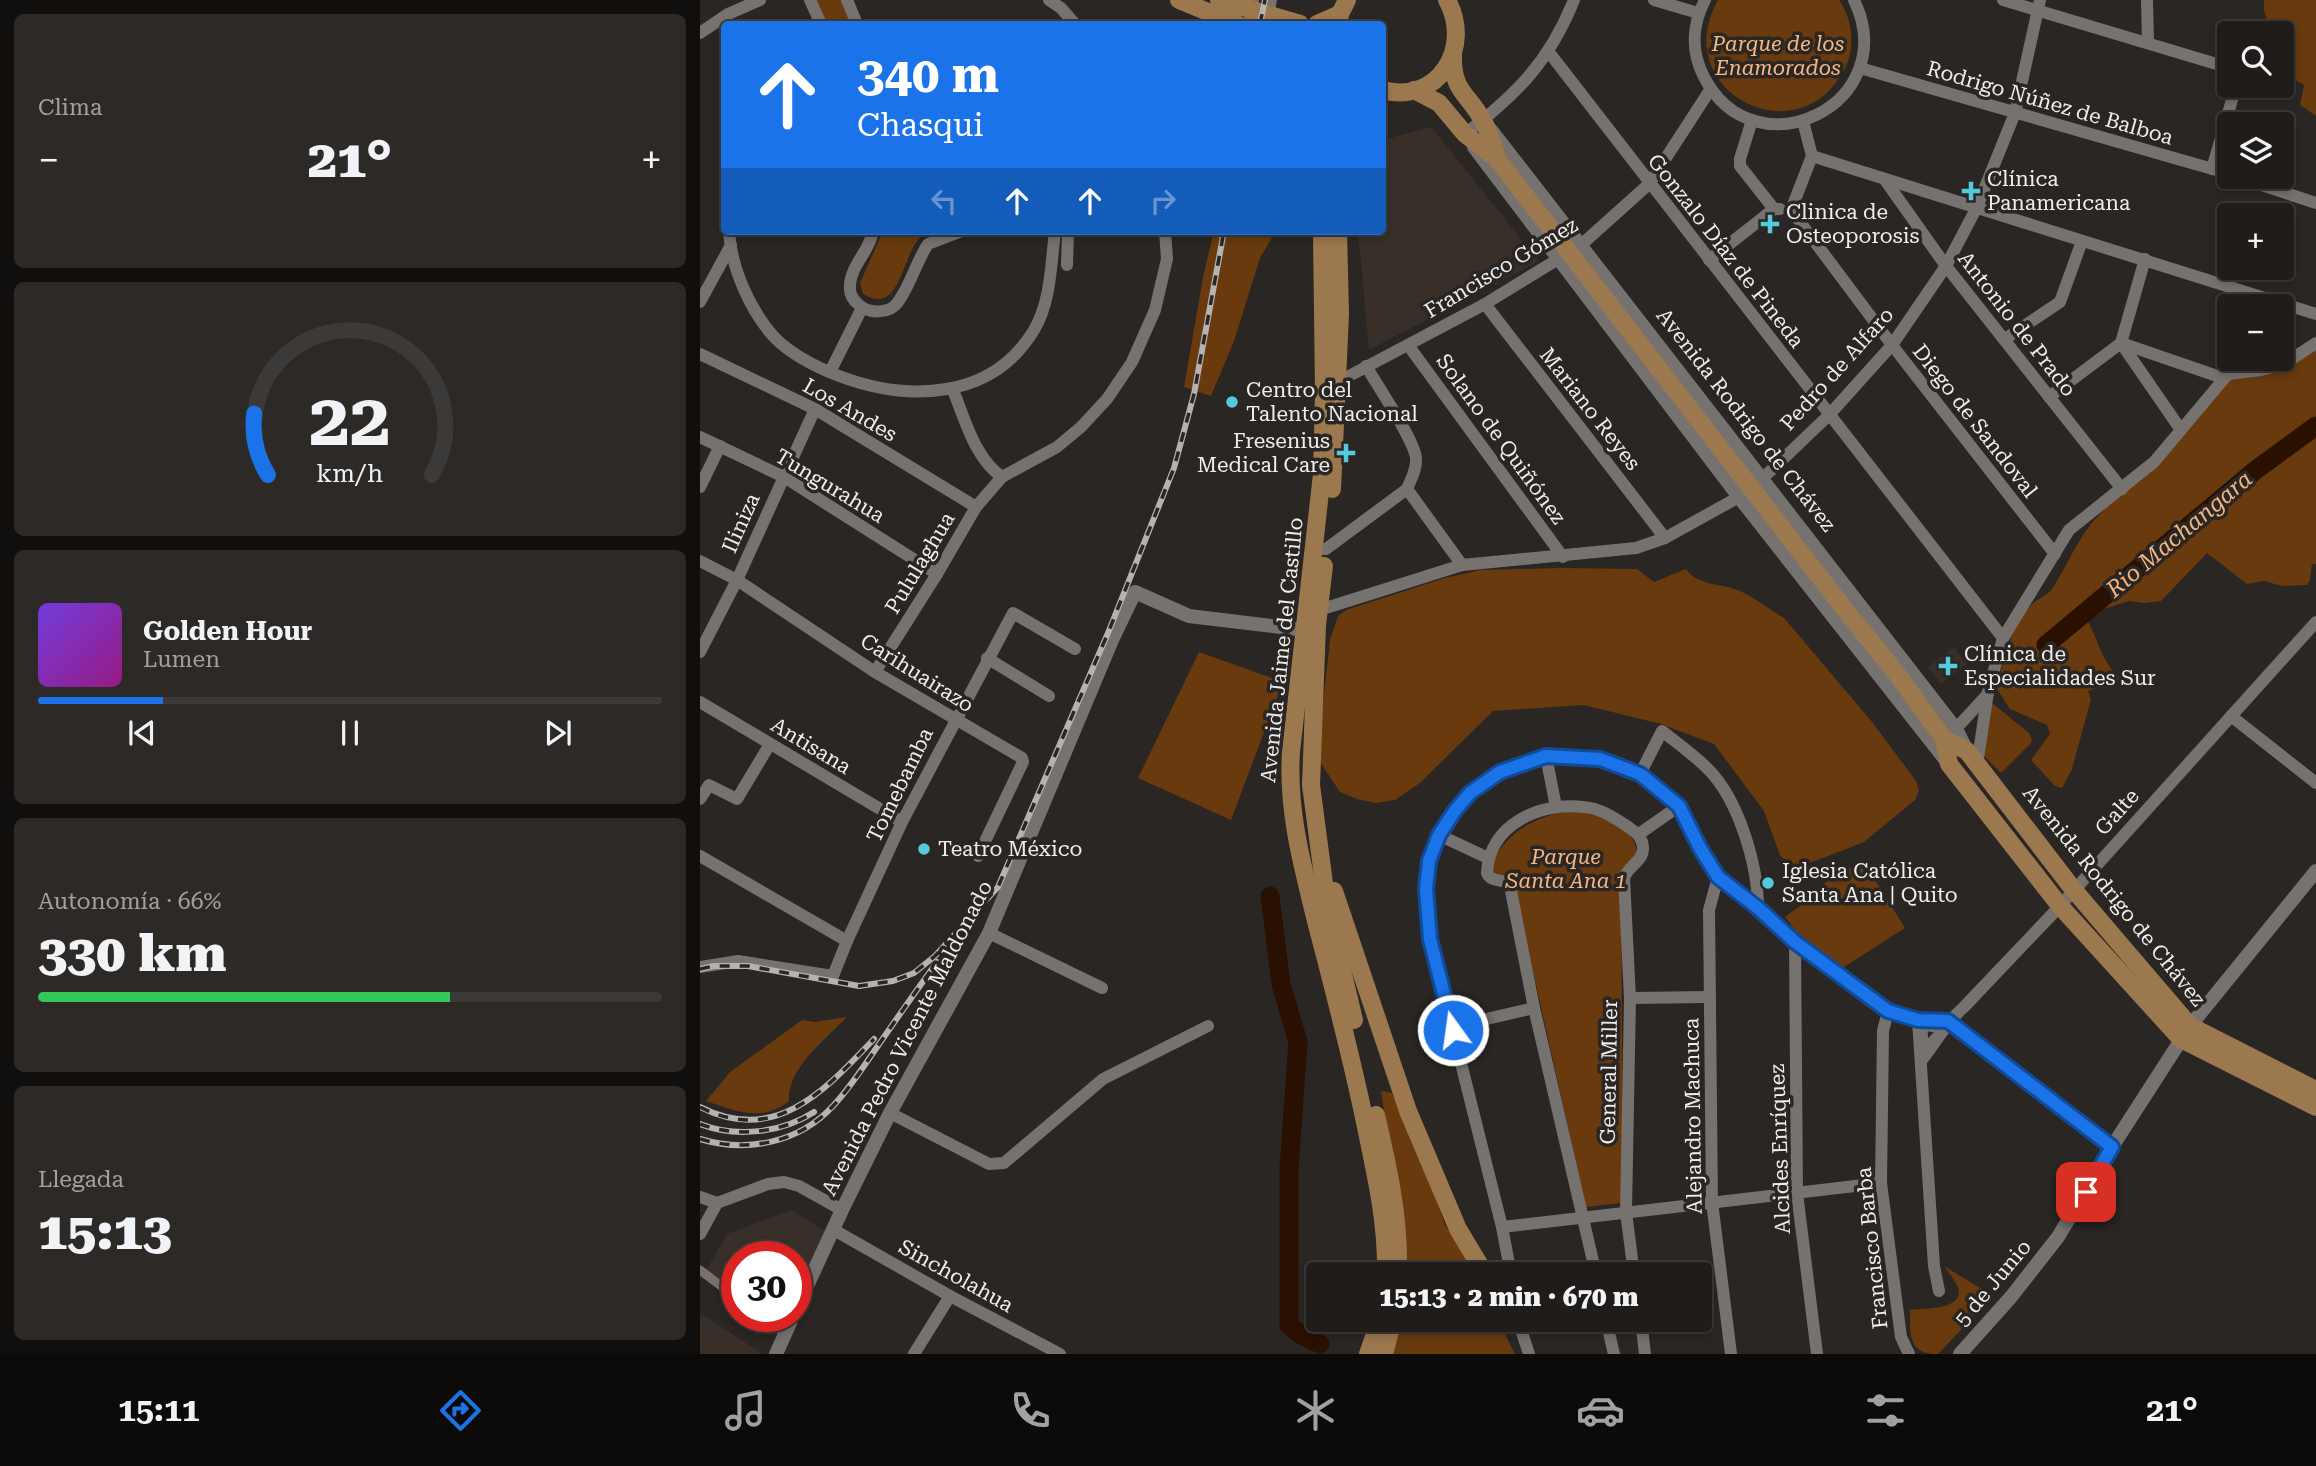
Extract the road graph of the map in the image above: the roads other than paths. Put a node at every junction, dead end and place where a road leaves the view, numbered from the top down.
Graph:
1 (760, 0) edge
2 (810, 0) edge
3 (847, 0) edge
4 (1049, 0) edge
5 (1179, 0) edge
6 (1219, 0) edge
7 (1447, 0) edge
8 (1574, 0) edge
9 (1654, 0) edge
10 (1705, 0) edge
11 (1854, 0) edge
12 (2003, 0) edge
13 (2147, 0) edge
14 (2039, 6) edge
15 (1260, 13) edge
16 (1342, 13) edge
17 (1698, 13) junction
18 (820, 21) edge
19 (856, 21) edge
20 (1072, 21) edge
21 (1230, 21) edge
22 (1289, 21) edge
23 (1324, 21) edge
24 (700, 33) edge
25 (2148, 42) junction
26 (1548, 51) junction
27 (1453, 56) junction
28 (2217, 64) edge
29 (1860, 68) junction
30 (1414, 90) junction
31 (1710, 90) junction
32 (1386, 94) edge
33 (2232, 98) edge
34 (2015, 113) junction
35 (1752, 120) junction
36 (1803, 121) junction
37 (1476, 128) junction
38 (1812, 156) junction
39 (2212, 169) junction
40 (2217, 170) edge
41 (1885, 180) junction
42 (1649, 184) junction
43 (2273, 189) edge
44 (2316, 203) edge
45 (1977, 207) junction
46 (1774, 209) junction
47 (1791, 209) junction
48 (872, 235) edge
49 (952, 235) edge
50 (1054, 235) edge
51 (1068, 235) edge
52 (1166, 235) edge
53 (1322, 235) edge
54 (1338, 235) edge
55 (730, 237) edge
56 (2082, 241) junction
57 (1570, 252) junction
58 (2145, 259) junction
59 (1709, 260) junction
60 (1066, 265) dead end
61 (1946, 266) junction
62 (700, 302) edge
63 (1485, 304) junction
64 (862, 308) junction
65 (2316, 314) edge
66 (2005, 339) junction
67 (2122, 343) junction
68 (2316, 343) edge
69 (1408, 345) junction
70 (1892, 345) junction
71 (700, 354) edge
72 (1366, 366) junction
73 (830, 372) junction
74 (2223, 378) junction
75 (1331, 386) junction
76 (952, 388) junction
77 (2049, 397) junction
78 (815, 409) junction
79 (1829, 415) junction
80 (2181, 430) junction
81 (700, 437) edge
82 (720, 446) junction
83 (784, 477) junction
84 (1002, 477) junction
85 (700, 487) edge
86 (1751, 488) junction
87 (1407, 489) junction
88 (2122, 489) junction
89 (976, 507) junction
90 (1665, 538) junction
91 (1320, 549) junction
92 (2055, 554) junction
93 (1563, 557) junction
94 (700, 561) edge
95 (1462, 565) junction
96 (937, 574) junction
97 (737, 580) junction
98 (1135, 592) joint
99 (1311, 622) junction
100 (2316, 622) edge
101 (2003, 638) junction
102 (1074, 649) dead end
103 (700, 652) edge
104 (987, 658) junction
105 (875, 672) junction
106 (1988, 692) junction
107 (1049, 696) dead end
108 (700, 702) edge
109 (2231, 716) junction
110 (954, 719) junction
111 (1950, 734) junction
112 (770, 744) junction
113 (1546, 756) junction
114 (1972, 758) junction
115 (1949, 764) junction
116 (1640, 774) junction
117 (2316, 783) edge
118 (700, 799) edge
119 (1679, 806) junction
120 (1556, 807) junction
121 (902, 822) junction
122 (1639, 834) junction
123 (1439, 835) junction
124 (1321, 853) junction
125 (700, 856) edge
126 (978, 856) dead end
127 (1488, 858) junction
128 (2316, 871) edge
129 (1718, 877) junction
130 (2073, 889) junction
131 (2060, 906) junction
132 (1758, 908) junction
133 (989, 933) junction
134 (847, 941) junction
135 (1795, 942) junction
136 (700, 967) edge
137 (1102, 988) dead end
138 (1710, 997) junction
139 (1630, 998) junction
140 (1534, 1009) junction
141 (1888, 1011) junction
142 (1918, 1020) junction
143 (1946, 1025) junction
144 (1208, 1026) dead end
145 (1452, 1027) junction
146 (2186, 1032) junction
147 (1921, 1061) junction
148 (2316, 1090) edge
149 (2316, 1107) edge
150 (890, 1113) junction
151 (2112, 1147) junction
152 (1881, 1183) junction
153 (1797, 1193) junction
154 (700, 1197) edge
155 (1712, 1202) junction
156 (717, 1203) junction
157 (842, 1210) junction
158 (1626, 1212) junction
159 (1583, 1216) junction
160 (1502, 1227) junction
161 (834, 1230) junction
162 (700, 1234) edge
163 (1385, 1262) edge
164 (1398, 1262) edge
165 (1478, 1262) edge
166 (1509, 1262) edge
167 (1593, 1262) edge
168 (1632, 1262) edge
169 (700, 1270) edge
170 (812, 1276) edge
171 (721, 1286) edge
172 (1939, 1292) dead end
173 (950, 1296) junction
174 (782, 1332) edge
175 (1376, 1332) edge
176 (1390, 1332) edge
177 (1522, 1332) edge
178 (1609, 1332) edge
179 (1642, 1332) edge
180 (785, 1334) joint
181 (776, 1354) edge
182 (914, 1354) edge
183 (1060, 1354) edge
184 (1368, 1354) edge
185 (1384, 1354) edge
186 (1529, 1354) edge
187 (1614, 1354) edge
188 (1645, 1354) edge
189 (1731, 1354) edge
190 (1817, 1354) edge
191 (1909, 1354) edge
192 (1961, 1354) edge

1 - 24 street
2 - 18 street
3 - 19 street
4 - 20 street
5 - 21 main road
6 - 15 main road
7 - 27 main road, Avenida Rodrigo de Chávez
8 - 26 street
9 - 17 street
10 - 17 street
11 - 29 street
12 - 14 street
13 - 25 street
14 - 25 street
14 - 34 street, Pedro de Alfaro
15 - 22 main road
16 - 23 main road
17 - 31 street
25 - 28 street
26 - 37 street
26 - 42 street, Gonzalo Díaz de Pineda
27 - 30 main road
27 - 37 main road, Avenida Rodrigo de Chávez
29 - 34 street, Rodrigo Núñez de Balboa
29 - 36 street
30 - 32 main road
30 - 37 main road, Avenida Rodrigo de Chávez
31 - 35 street
31 - 42 street, Francisco Gómez
33 - 39 street
34 - 39 street, Rodrigo Núñez de Balboa
34 - 45 street, Pedro de Alfaro
35 - 36 street
35 - 46 street
36 - 38 street
37 - 57 street, Avenida Rodrigo de Chávez
37 - 57 street, Avenida Rodrigo de Chávez
37 - 57 main road, Avenida Rodrigo de Chávez
38 - 41 street
38 - 47 street
39 - 40 street, Rodrigo Núñez de Balboa
41 - 45 street
41 - 61 street, Antonio de Prado
42 - 57 street, Francisco Gómez
42 - 59 street, Gonzalo Díaz de Pineda
43 - 44 street
45 - 56 street
45 - 61 street, Pedro de Alfaro
46 - 47 street
46 - 59 street
47 - 70 street, Diego de Sandoval
48 - 64 street
49 - 64 street
50 - 76 street
51 - 60 street
52 - 84 street
53 - 75 main road, Avenida Jaime del Castillo
54 - 75 main road, Avenida Jaime del Castillo
55 - 62 street
55 - 73 street
56 - 58 street
56 - 66 street
57 - 63 street, Francisco Gómez
57 - 86 main road, Avenida Rodrigo de Chávez
58 - 65 street
58 - 67 street
59 - 79 street, Gonzalo Díaz de Pineda
61 - 66 street, Antonio de Prado
61 - 70 street, Pedro de Alfaro
63 - 69 street, Francisco Gómez
63 - 90 street, Mariano Reyes
64 - 73 street
66 - 77 street, Antonio de Prado
67 - 74 street
67 - 77 street
67 - 80 street
68 - 74 street
69 - 72 street, Francisco Gómez
69 - 93 street, Solano de Quiñónez
70 - 79 street, Pedro de Alfaro
70 - 92 street, Diego de Sandoval
71 - 78 street, Los Andes
72 - 75 street, Francisco Gómez
72 - 87 street
73 - 76 street
74 - 80 street
75 - 91 main road, Avenida Jaime del Castillo
76 - 84 street
77 - 88 street, Antonio de Prado
78 - 83 street, Iliniza
78 - 89 street, Los Andes
79 - 86 street, Pedro de Alfaro
79 - 101 street, Gonzalo Díaz de Pineda
80 - 88 street
81 - 82 street, Tungurahua
82 - 83 street, Tungurahua
82 - 85 street
83 - 96 street, Tungurahua
83 - 97 street, Iliniza
84 - 89 street, Pululaghua
86 - 90 street, Pedro de Alfaro
86 - 111 main road, Avenida Rodrigo de Chávez
86 - 115 street, Avenida Rodrigo de Chávez
87 - 91 street
87 - 95 street
88 - 92 street
89 - 96 street, Pululaghua
90 - 93 street, Pedro de Alfaro
91 - 99 main road, Avenida Jaime del Castillo
92 - 101 street
93 - 95 street, Pedro de Alfaro
94 - 97 street, Carihuairazo
95 - 99 street, Pedro de Alfaro
96 - 105 street, Pululaghua
97 - 103 street, Iliniza
97 - 105 street, Carihuairazo
98 - 99 street, Pedro de Alfaro
98 - 133 street, Avenida Pedro Vicente Maldonado
99 - 124 main road, Avenida Jaime del Castillo
99 - 163 main road, Avenida Jaime del Castillo
100 - 109 street, Galte
101 - 106 street
102 - 104 street, Tomebamba
104 - 107 street
104 - 110 street, Tomebamba
105 - 110 street, Carihuairazo
106 - 111 street
106 - 114 street
108 - 112 street, Antisana
109 - 117 street
109 - 130 street, Galte
110 - 121 street, Tomebamba
110 - 126 street, Carihuairazo
111 - 114 main road, Avenida Rodrigo de Chávez
111 - 115 main road, Avenida Rodrigo de Chávez
112 - 118 street
112 - 121 street, Antisana
113 - 116 street
113 - 120 street
113 - 123 street
114 - 130 main road, Avenida Rodrigo de Chávez
115 - 131 main road, Avenida Rodrigo de Chávez
116 - 119 street
116 - 132 street
119 - 122 street
119 - 129 street
120 - 122 street
120 - 127 street
121 - 134 street, Tomebamba
122 - 139 street, General Miller
123 - 127 street
123 - 145 street
124 - 164 main road, Avenida Jaime del Castillo
124 - 165 main road
125 - 134 street
127 - 140 street, General Miller
128 - 146 street, 5 de Junio
129 - 132 street
129 - 138 street, Alejandro Machuca
130 - 131 street, Galte
130 - 146 main road, Avenida Rodrigo de Chávez
131 - 143 street, Galte
131 - 146 main road, Avenida Rodrigo de Chávez
132 - 135 street
133 - 137 street
133 - 150 street, Avenida Pedro Vicente Maldonado
134 - 136 street, Tomebamba
135 - 141 street
135 - 153 street, Alcides Enríquez
138 - 139 street
138 - 155 street, Alejandro Machuca
139 - 158 street, General Miller
140 - 145 street
140 - 159 street, General Miller
141 - 142 street
141 - 152 street, Francisco Barba
142 - 143 street
142 - 147 street
143 - 147 street, Galte
143 - 151 street
144 - 150 street
145 - 160 street
146 - 148 main road, Avenida Rodrigo de Chávez
146 - 149 main road, Avenida Rodrigo de Chávez
146 - 151 street, 5 de Junio
147 - 172 street
150 - 157 street, Avenida Pedro Vicente Maldonado
151 - 192 street, 5 de Junio
152 - 153 street
152 - 191 street, Francisco Barba
153 - 155 street
153 - 190 street, Alcides Enríquez
154 - 156 street
155 - 158 street
155 - 189 street, Alejandro Machuca
156 - 157 street
156 - 162 street
157 - 161 street, Avenida Pedro Vicente Maldonado
158 - 159 street
158 - 168 street, General Miller
159 - 160 street
159 - 167 street, General Miller
160 - 166 street
161 - 170 street, Avenida Pedro Vicente Maldonado
161 - 173 street, Sincholahua
169 - 171 street
173 - 182 street
173 - 183 street, Sincholahua
174 - 180 street
175 - 184 main road
176 - 185 main road
177 - 186 street
178 - 187 street
179 - 188 street
180 - 181 street

